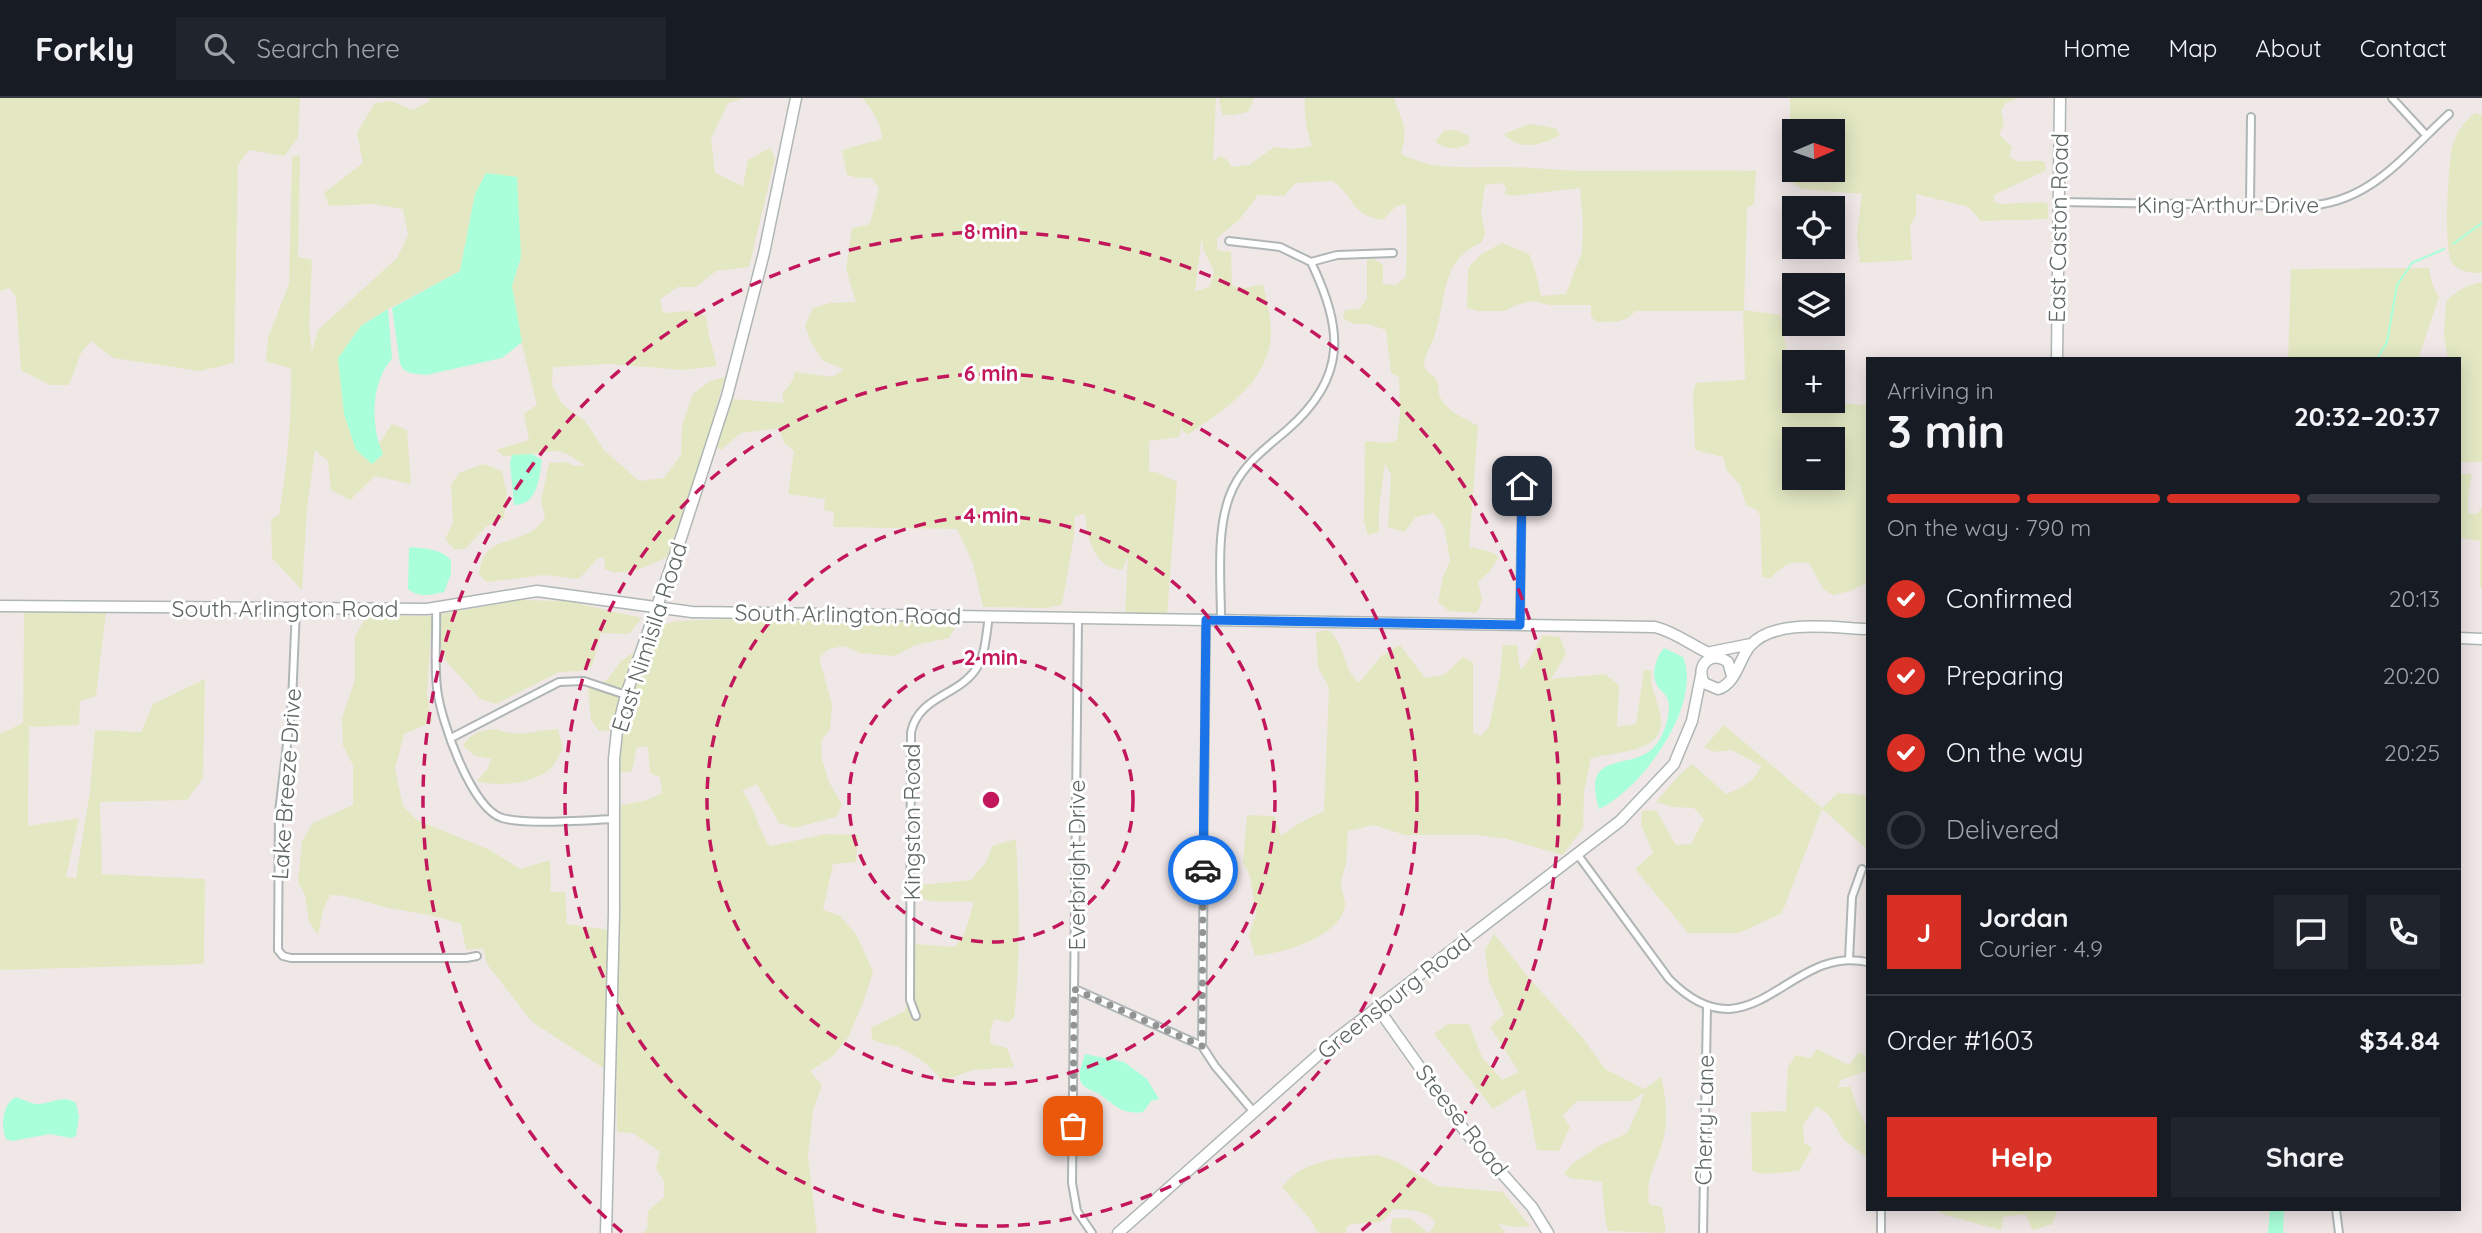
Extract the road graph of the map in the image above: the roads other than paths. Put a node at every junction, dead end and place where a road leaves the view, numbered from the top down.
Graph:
1 (796, 98) edge
2 (2060, 98) edge
3 (2392, 98) edge
4 (2449, 114) dead end
5 (2251, 117) dead end
6 (2426, 135) junction
7 (2058, 202) junction
8 (2250, 205) junction
9 (1229, 241) dead end
10 (1392, 253) dead end
11 (1311, 262) junction
12 (2057, 357) edge
13 (1522, 462) dead end
14 (0, 606) edge
15 (296, 608) junction
16 (436, 608) junction
17 (657, 609) junction
18 (989, 617) junction
19 (1078, 618) junction
20 (1206, 620) junction
21 (1221, 620) junction
22 (1520, 625) junction
23 (1866, 629) edge
24 (2461, 638) edge
25 (2482, 639) edge
26 (1694, 647) junction
27 (1749, 648) junction
28 (1706, 652) junction
29 (1720, 657) junction
30 (1701, 672) junction
31 (1732, 676) junction
32 (1715, 689) junction
33 (626, 695) junction
34 (1697, 703) junction
35 (451, 738) junction
36 (614, 819) junction
37 (1578, 855) junction
38 (1862, 869) dead end
39 (477, 956) dead end
40 (1849, 960) junction
41 (1866, 962) edge
42 (1074, 989) junction
43 (1707, 1006) junction
44 (1377, 1007) junction
45 (916, 1016) dead end
46 (1202, 1046) junction
47 (1253, 1111) junction
48 (1881, 1211) edge
49 (2338, 1211) edge
50 (606, 1233) edge
51 (1092, 1233) edge
52 (1118, 1233) edge
53 (1548, 1233) edge
54 (1703, 1233) edge
55 (1881, 1233) edge
56 (2339, 1233) edge

1 - 17 street, East Nimisila Road
2 - 7 street, East Caston Road
3 - 6 street
4 - 6 street, King Arthur Drive
5 - 8 street
6 - 8 street, King Arthur Drive
7 - 8 street, King Arthur Drive
7 - 12 street, East Caston Road
9 - 11 street
10 - 11 street
11 - 21 street
13 - 22 street
14 - 15 street, South Arlington Road
15 - 16 street, South Arlington Road
15 - 39 street, Lake Breeze Drive
16 - 17 street, South Arlington Road
16 - 35 street
17 - 18 street, South Arlington Road
17 - 33 street, East Nimisila Road
18 - 19 street, South Arlington Road
18 - 45 street, Kingston Road
19 - 20 street, South Arlington Road
19 - 42 street, Everbright Drive
20 - 21 street, South Arlington Road
20 - 46 street
21 - 22 street, South Arlington Road
22 - 26 street, South Arlington Road
23 - 27 street
24 - 25 street
26 - 28 street, South Arlington Road
26 - 30 street
27 - 28 street
27 - 29 street
27 - 31 street
28 - 29 street, South Arlington Road
29 - 30 street
29 - 31 street
30 - 32 street
30 - 34 street, Greensburg Road
31 - 32 street
32 - 34 street
33 - 35 street
33 - 36 street, East Nimisila Road
34 - 37 street, Greensburg Road
35 - 36 street
36 - 50 street, East Nimisila Road
37 - 43 street
37 - 44 street, Greensburg Road
38 - 40 street
40 - 41 street
40 - 43 street
42 - 46 street
42 - 51 street, Everbright Drive
43 - 54 street, Cherry Lane
44 - 47 street, Greensburg Road
44 - 53 street, Steese Road
46 - 47 street
47 - 52 street, Greensburg Road
48 - 55 street
49 - 56 street

